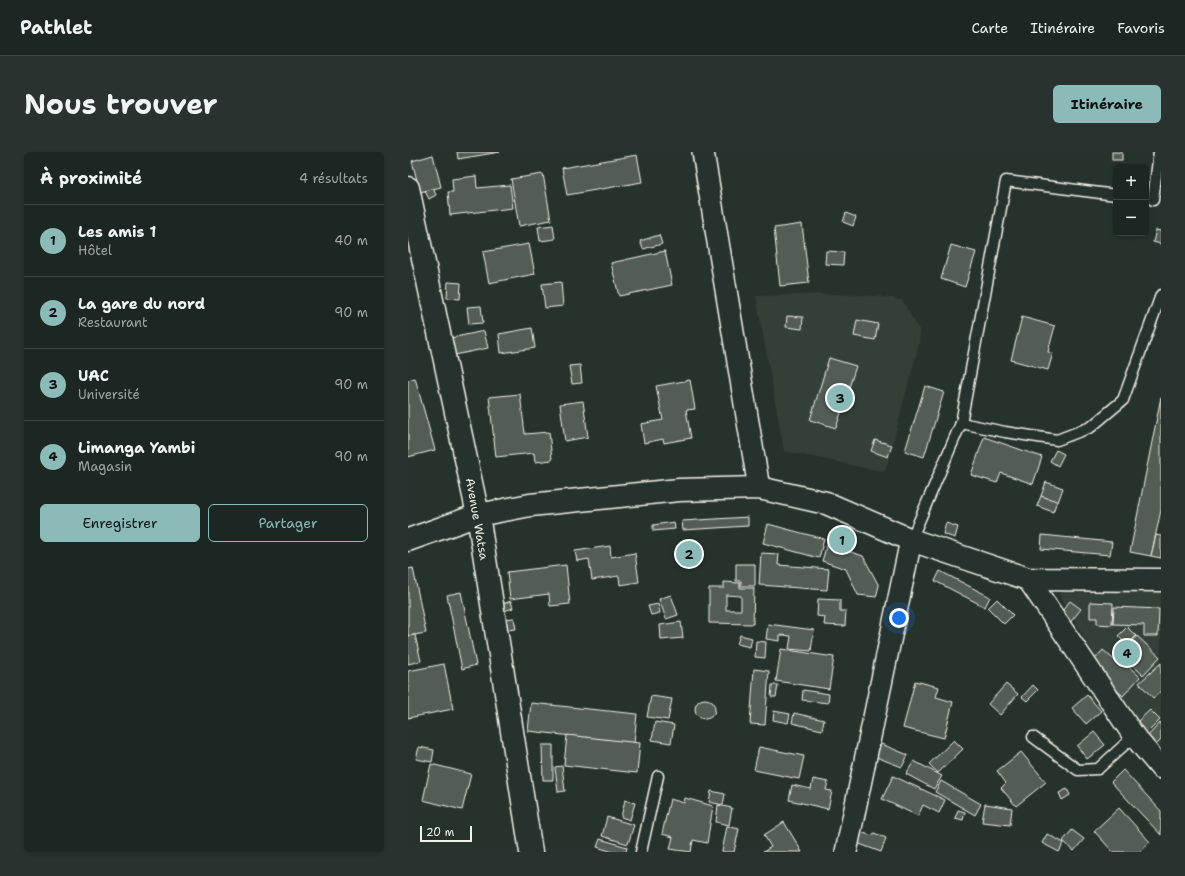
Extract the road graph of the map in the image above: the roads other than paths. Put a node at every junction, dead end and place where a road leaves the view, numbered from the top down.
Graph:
1 (703, 152) edge
2 (1159, 152) edge
3 (408, 188) edge
4 (1113, 195) edge
5 (1153, 200) edge
6 (1161, 295) edge
7 (961, 423) junction
8 (759, 488) junction
9 (478, 515) junction
10 (408, 540) edge
11 (911, 540) junction
12 (1028, 580) junction
13 (1161, 580) edge
14 (1134, 736) junction
15 (1033, 737) dead end
16 (1161, 768) edge
17 (658, 776) dead end
18 (531, 852) edge
19 (641, 852) edge
20 (846, 852) edge

1 - 8 street
2 - 5 lane
3 - 9 street, Avenue Watsa
4 - 7 lane
6 - 7 lane
7 - 11 lane
8 - 9 street
8 - 11 street
9 - 10 street
9 - 18 street, Avenue Watsa
11 - 12 street
11 - 20 street
12 - 13 street
12 - 14 street
14 - 15 lane
14 - 16 street
17 - 19 lane

